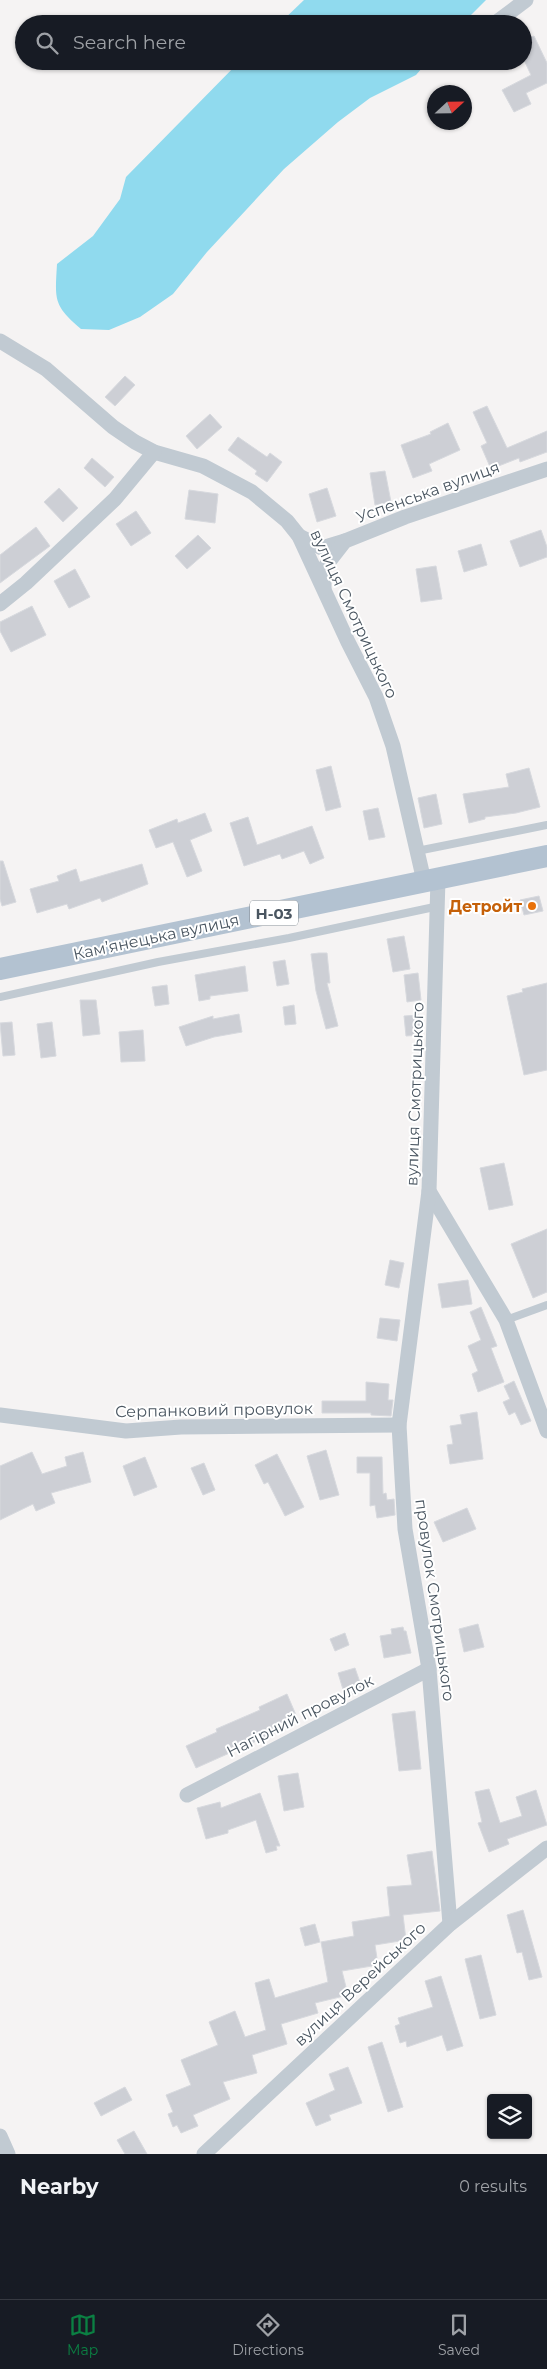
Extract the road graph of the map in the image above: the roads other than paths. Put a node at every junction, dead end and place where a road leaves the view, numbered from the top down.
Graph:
1 (526, 0) edge
2 (506, 15) edge
3 (0, 341) edge
4 (154, 452) junction
5 (547, 469) edge
6 (299, 536) junction
7 (345, 541) junction
8 (324, 589) junction
9 (0, 604) edge
10 (547, 825) edge
11 (417, 851) junction
12 (547, 856) edge
13 (431, 880) junction
14 (439, 906) junction
15 (0, 969) edge
16 (0, 998) edge
17 (429, 1191) junction
18 (547, 1305) edge
19 (506, 1320) junction
20 (0, 1415) edge
21 (399, 1425) junction
22 (547, 1431) edge
23 (429, 1669) junction
24 (187, 1795) dead end
25 (547, 1848) edge
26 (450, 1924) junction
27 (0, 2136) edge
28 (8, 2154) edge
29 (204, 2154) edge

1 - 2 street
3 - 4 street, вулиця Смотрицького
4 - 6 street, вулиця Смотрицького
4 - 9 street
5 - 7 street, Успенська вулиця
6 - 7 street
6 - 8 street, вулиця Смотрицького
7 - 8 street, Успенська вулиця
8 - 11 street, вулиця Смотрицького
10 - 11 lane
11 - 13 street, вулиця Смотрицького
12 - 13 main road, Камʼянецька вулиця / Н-03
13 - 14 street, вулиця Смотрицького
13 - 15 main road, Камʼянецька вулиця / Н-03
14 - 16 lane
14 - 17 street, вулиця Смотрицького
17 - 19 street, вулиця Смотрицького
17 - 21 street, провулок Смотрицького
18 - 19 lane
19 - 22 street, вулиця Смотрицького
20 - 21 street, Серпанковий провулок
21 - 23 street, провулок Смотрицького
23 - 24 street, Нагірний провулок
23 - 26 street, провулок Смотрицького
25 - 26 street, вулиця Верейського
26 - 29 street, вулиця Верейського
27 - 28 street

